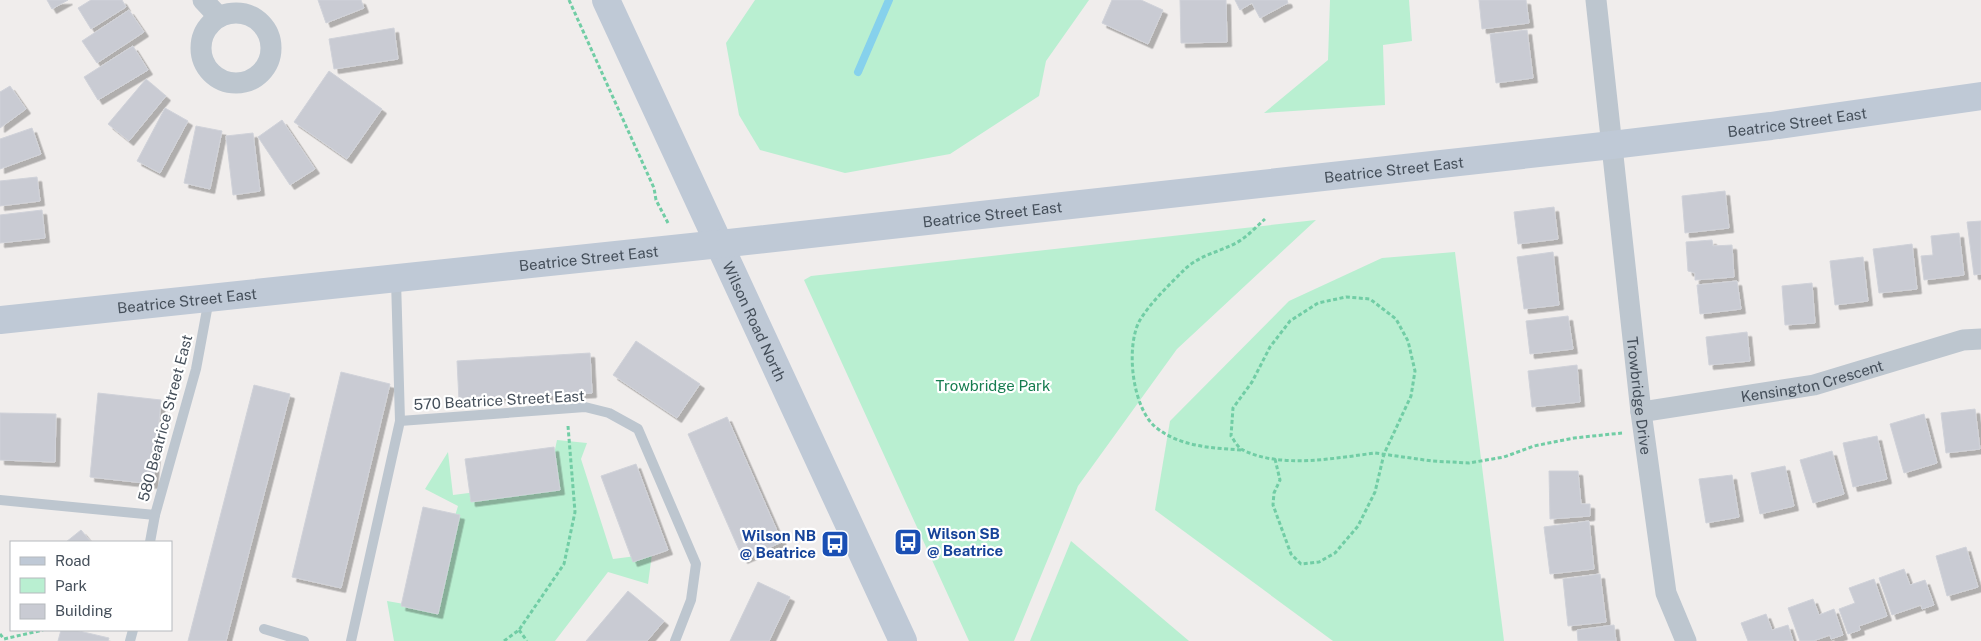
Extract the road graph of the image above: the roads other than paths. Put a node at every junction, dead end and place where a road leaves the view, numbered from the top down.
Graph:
1 (203, 0) edge
2 (606, 0) edge
3 (1596, 0) edge
4 (219, 18) dead end
5 (1981, 96) edge
6 (1612, 145) junction
7 (720, 244) junction
8 (396, 279) junction
9 (209, 299) junction
10 (0, 320) edge
11 (1981, 339) edge
12 (400, 421) junction
13 (1642, 421) junction
14 (0, 500) edge
15 (155, 515) junction
16 (150, 541) edge
17 (264, 629) dead end
18 (304, 641) edge
19 (351, 641) edge
20 (675, 641) edge
21 (903, 641) edge
22 (1686, 641) edge

1 - 4 street
2 - 7 street, Wilson Road North
3 - 6 street, Trowbridge Drive
5 - 6 street, Beatrice Street East
6 - 7 street, Beatrice Street East
6 - 13 street, Trowbridge Drive
7 - 8 street, Beatrice Street East
7 - 21 street, Wilson Road North
8 - 9 street, Beatrice Street East
8 - 12 lane, 570 Beatrice Street East
9 - 10 street, Beatrice Street East
9 - 15 lane, 580 Beatrice Street East
11 - 13 street, Kensington Crescent
12 - 19 lane, 570 Beatrice Street East
12 - 20 lane, 570 Beatrice Street East
13 - 22 street, Trowbridge Drive
14 - 15 lane, 580 Beatrice Street East
15 - 16 lane, 580 Beatrice Street East
17 - 18 lane

